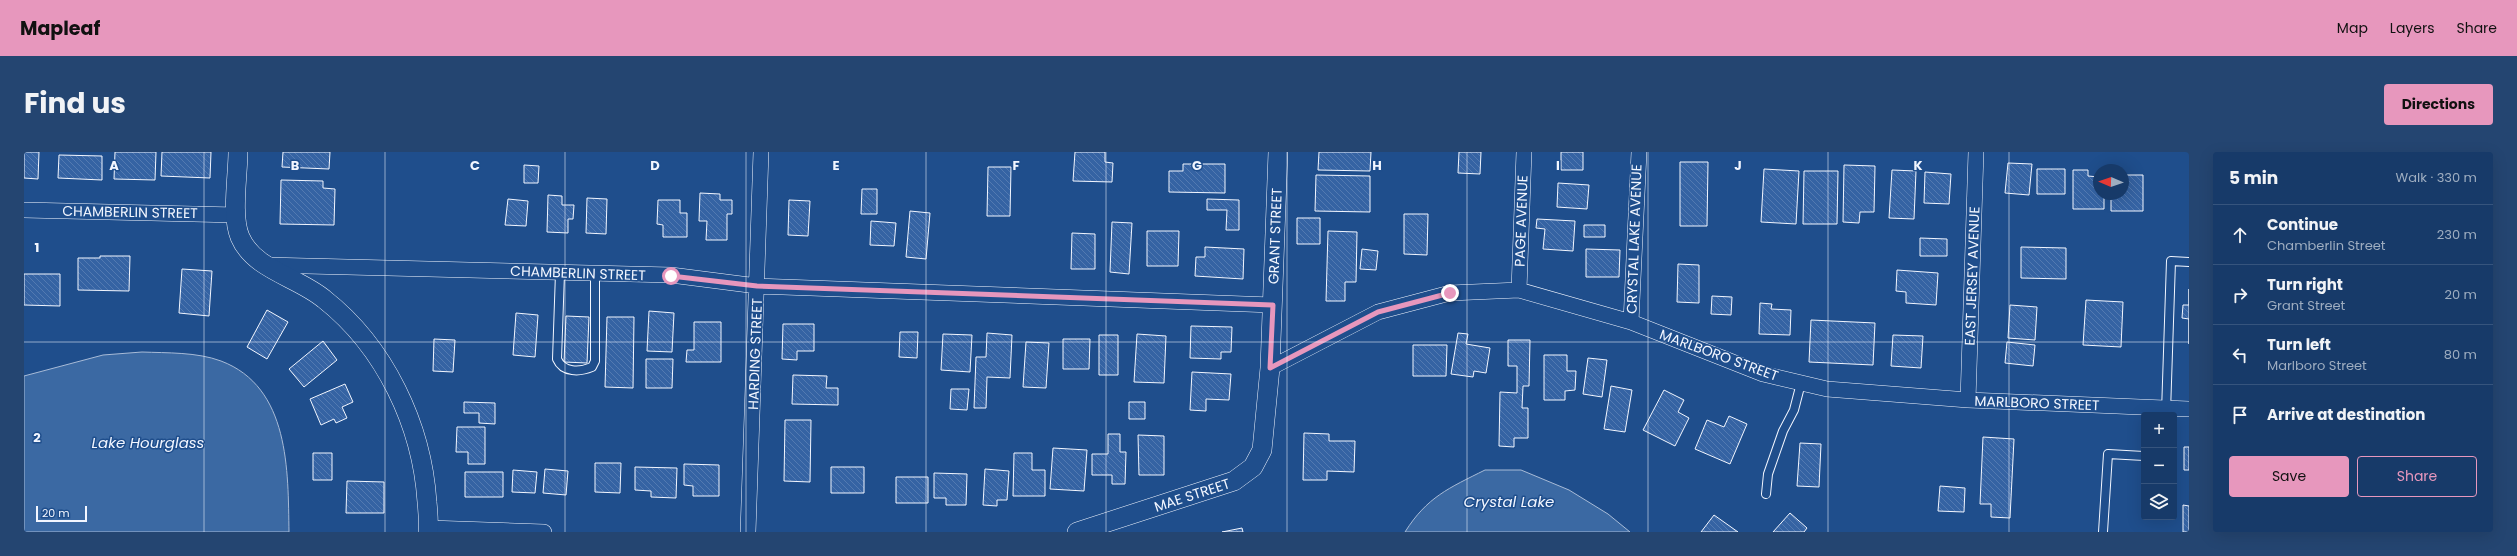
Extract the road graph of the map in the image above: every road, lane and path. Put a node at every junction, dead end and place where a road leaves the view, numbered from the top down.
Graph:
1 (238, 152) edge
2 (761, 152) edge
3 (1278, 152) edge
4 (1524, 152) edge
5 (1976, 152) edge
6 (1638, 154) edge
7 (24, 210) edge
8 (236, 215) junction
9 (2189, 262) edge
10 (266, 265) junction
11 (560, 273) junction
12 (595, 274) junction
13 (757, 286) junction
14 (1519, 290) junction
15 (1273, 305) junction
16 (1631, 322) junction
17 (1270, 368) junction
18 (1800, 383) junction
19 (1968, 400) junction
20 (2189, 409) edge
21 (2166, 411) edge
22 (2141, 456) edge
23 (1766, 494) dead end
24 (428, 530) edge
25 (544, 532) edge
26 (748, 532) edge
27 (1077, 532) edge
28 (2103, 532) edge

1 - 8 street
2 - 13 street, HARDING STREET
3 - 15 street, GRANT STREET
4 - 14 street, PAGE AVENUE
5 - 19 street, EAST JERSEY AVENUE
6 - 16 street, CRYSTAL LAKE AVENUE
7 - 8 street, CHAMBERLIN STREET
8 - 10 street
9 - 21 lane
10 - 11 street, CHAMBERLIN STREET
10 - 24 street
11 - 12 street, CHAMBERLIN STREET
11 - 12 lane
12 - 13 street, CHAMBERLIN STREET
13 - 15 street, CHAMBERLIN STREET
13 - 26 street, HARDING STREET
14 - 16 street, MARLBORO STREET
14 - 17 street, MARLBORO STREET
15 - 17 street, GRANT STREET
16 - 18 street, MARLBORO STREET
17 - 27 street, MAE STREET
18 - 19 street, MARLBORO STREET
18 - 23 lane
19 - 21 street, MARLBORO STREET
20 - 21 street, MARLBORO STREET
22 - 28 lane
24 - 25 street

